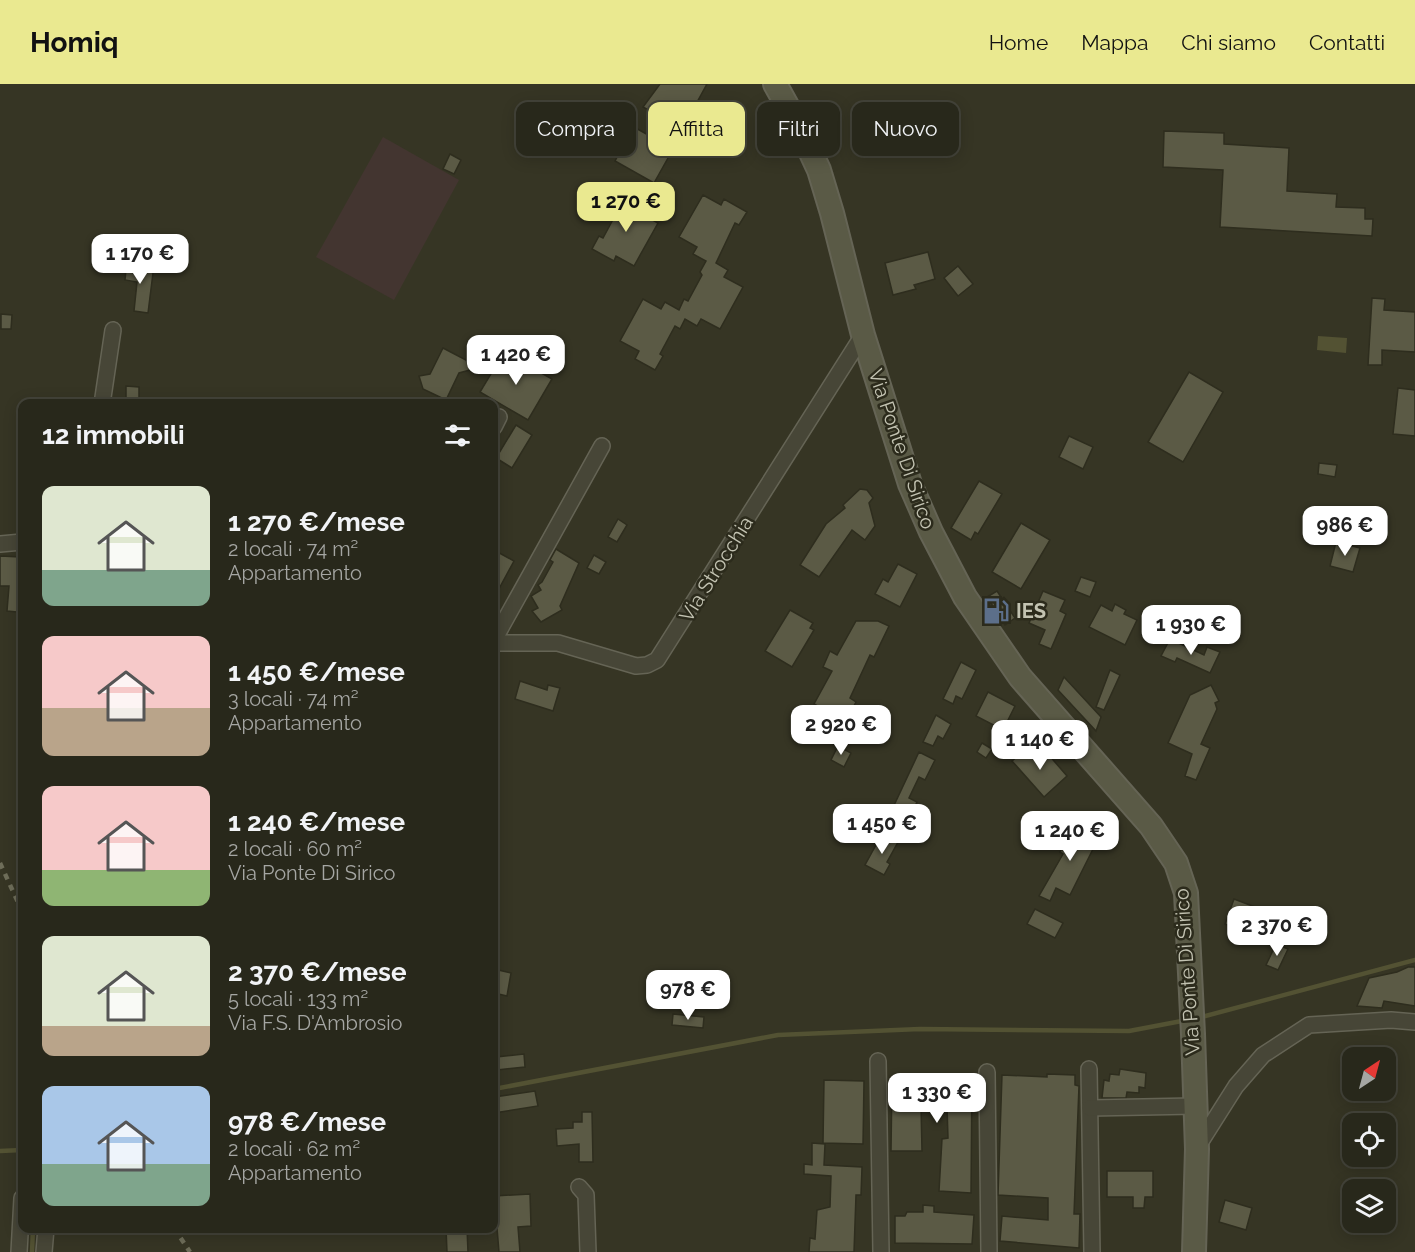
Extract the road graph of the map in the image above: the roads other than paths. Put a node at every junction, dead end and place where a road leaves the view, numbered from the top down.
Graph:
1 (775, 84) edge
2 (113, 330) dead end
3 (863, 335) junction
4 (103, 399) edge
5 (602, 446) dead end
6 (18, 542) edge
7 (0, 544) edge
8 (498, 634) edge
9 (498, 641) edge
10 (1415, 1022) edge
11 (878, 1061) dead end
12 (1089, 1069) dead end
13 (987, 1072) dead end
14 (1195, 1106) junction
15 (1090, 1108) junction
16 (1197, 1149) junction
17 (579, 1187) dead end
18 (20, 1233) edge
19 (46, 1233) edge
20 (19, 1252) edge
21 (44, 1252) edge
22 (588, 1252) edge
23 (881, 1252) edge
24 (989, 1252) edge
25 (1092, 1252) edge
26 (1194, 1252) edge

1 - 3 street, Via Ponte Di Sirico
2 - 4 street
3 - 9 street, Via Strocchia
3 - 14 street, Via Ponte Di Sirico
5 - 8 street
6 - 7 street
10 - 16 street
11 - 23 street
12 - 15 street
13 - 24 street
14 - 15 street
14 - 16 street, Via Ponte Di Sirico
15 - 25 street
16 - 26 street, Via Ponte Di Sirico
17 - 22 street
18 - 20 street
19 - 21 street

